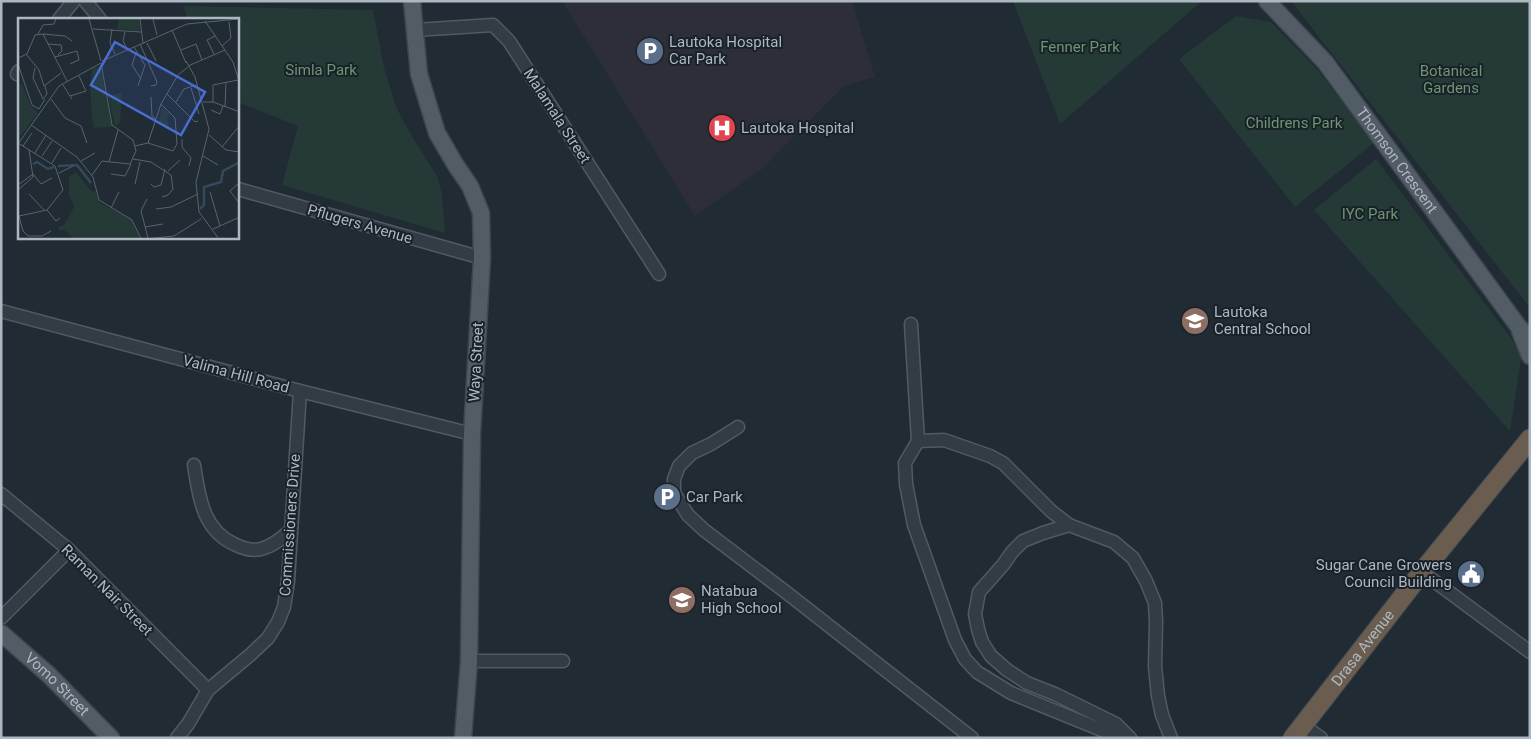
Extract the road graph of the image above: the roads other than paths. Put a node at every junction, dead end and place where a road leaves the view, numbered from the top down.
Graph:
1 (74, 1) edge
2 (85, 1) edge
3 (412, 1) edge
4 (1267, 1) edge
5 (60, 18) edge
6 (99, 18) edge
7 (415, 30) junction
8 (239, 189) edge
9 (482, 258) junction
10 (659, 274) dead end
11 (1, 310) edge
12 (911, 324) dead end
13 (1518, 326) junction
14 (1530, 340) edge
15 (1530, 356) edge
16 (300, 391) junction
17 (738, 427) dead end
18 (472, 434) junction
19 (1529, 438) edge
20 (918, 441) junction
21 (194, 465) dead end
22 (1, 494) edge
23 (1068, 525) junction
24 (290, 532) junction
25 (69, 550) junction
26 (1422, 572) junction
27 (1, 618) edge
28 (1, 633) edge
29 (1530, 652) edge
30 (469, 661) junction
31 (564, 661) dead end
32 (208, 690) junction
33 (1298, 732) edge
34 (111, 738) edge
35 (177, 738) edge
36 (463, 738) edge
37 (972, 738) edge
38 (1129, 738) edge
39 (1171, 738) edge
40 (1321, 738) edge

1 - 5 street
2 - 6 street
3 - 7 main road, Waya Street
4 - 13 main road, Thomson Crescent
7 - 9 main road, Waya Street
7 - 10 street, Malamala Street
8 - 9 street, Pflugers Avenue
9 - 18 main road, Waya Street
11 - 16 street, Valima Hill Road
12 - 20 street
13 - 14 main road, Thomson Crescent
13 - 15 main road, Thomson Crescent
16 - 18 street, Valima Hill Road
16 - 24 street, Commissioners Drive
17 - 37 street
18 - 30 main road, Waya Street
19 - 26 highway, Drasa Avenue
20 - 23 street
20 - 38 street
21 - 24 street
22 - 25 street, Raman Nair Street
23 - 38 street
23 - 39 street
24 - 32 street, Commissioners Drive
25 - 27 street
25 - 32 street, Raman Nair Street
26 - 29 street
26 - 33 highway, Drasa Avenue
28 - 34 main road, Vomo Street
30 - 31 street
30 - 36 main road, Waya Street
32 - 35 street, Commissioners Drive
33 - 40 street

